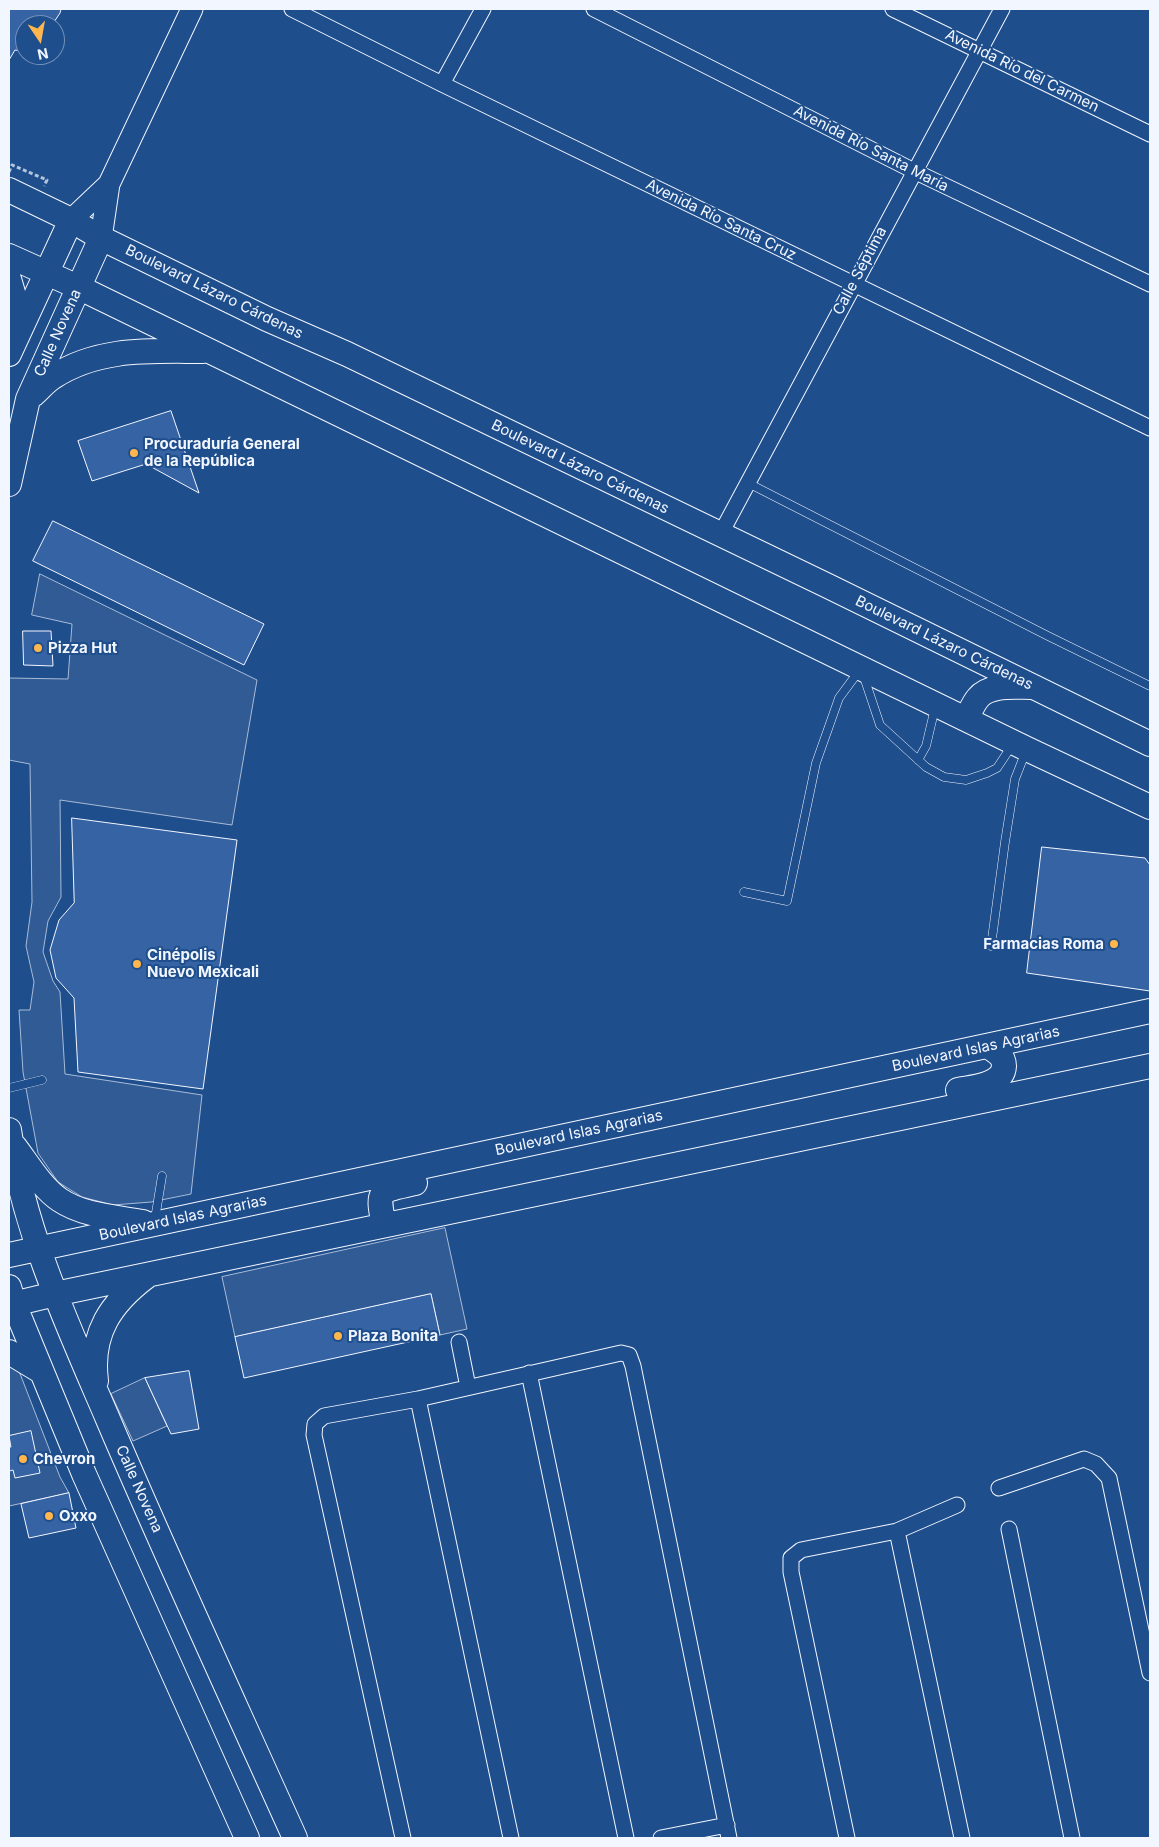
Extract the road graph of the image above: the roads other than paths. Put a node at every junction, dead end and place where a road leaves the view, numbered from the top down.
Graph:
1 (192, 9) edge
2 (292, 9) edge
3 (483, 9) edge
4 (594, 9) edge
5 (893, 9) edge
6 (1002, 9) edge
7 (979, 50) junction
8 (442, 84) junction
9 (1150, 134) edge
10 (914, 171) junction
11 (109, 184) junction
12 (9, 190) edge
13 (71, 220) junction
14 (101, 238) junction
15 (9, 256) edge
16 (45, 273) junction
17 (9, 279) edge
18 (853, 284) junction
19 (1150, 284) edge
20 (78, 287) junction
21 (208, 351) junction
22 (9, 353) edge
23 (28, 399) junction
24 (1150, 428) edge
25 (748, 483) junction
26 (9, 484) edge
27 (720, 535) junction
28 (861, 668) junction
29 (1150, 686) edge
30 (1035, 687) junction
31 (936, 704) junction
32 (966, 719) junction
33 (1150, 744) edge
34 (1020, 745) junction
35 (918, 760) junction
36 (1150, 807) edge
37 (744, 892) dead end
38 (991, 946) dead end
39 (1150, 1011) edge
40 (987, 1046) junction
41 (1150, 1066) edge
42 (42, 1080) dead end
43 (9, 1088) edge
44 (867, 1125) junction
45 (10, 1135) edge
46 (477, 1155) junction
47 (162, 1176) dead end
48 (155, 1224) junction
49 (384, 1225) junction
50 (38, 1248) junction
51 (9, 1255) edge
52 (150, 1274) junction
53 (55, 1294) junction
54 (10, 1299) edge
55 (459, 1342) dead end
56 (9, 1352) edge
57 (42, 1372) junction
58 (529, 1372) junction
59 (468, 1387) junction
60 (98, 1395) junction
61 (418, 1399) junction
62 (999, 1488) dead end
63 (958, 1506) dead end
64 (1009, 1529) dead end
65 (897, 1530) junction
66 (1150, 1673) edge
67 (728, 1831) edge
68 (247, 1838) edge
69 (295, 1838) edge
70 (403, 1838) edge
71 (511, 1838) edge
72 (626, 1838) edge
73 (662, 1838) edge
74 (847, 1838) edge
75 (962, 1838) edge
76 (1072, 1838) edge

1 - 11 street, Calle Novena
2 - 8 street, Avenida Río Santa Cruz
3 - 8 street
4 - 10 street, Avenida Río Santa María
5 - 7 street, Avenida Río del Carmen
6 - 7 street, Calle Séptima
7 - 9 street, Avenida Río del Carmen
7 - 10 street, Calle Séptima
8 - 18 street, Avenida Río Santa Cruz
10 - 18 street, Calle Séptima
10 - 19 street, Avenida Río Santa María
11 - 13 street, Calle Novena
11 - 14 street, Calle Novena
12 - 13 main road, Boulevard Lázaro Cárdenas
13 - 14 main road, Boulevard Lázaro Cárdenas
13 - 16 main road, Calle Novena
14 - 20 main road, Calle Novena
14 - 27 main road, Boulevard Lázaro Cárdenas
15 - 16 main road
16 - 20 main road
16 - 22 main road, Calle Novena
17 - 22 main road
18 - 24 street, Avenida Río Santa Cruz
18 - 25 street, Calle Séptima
20 - 21 main road
20 - 23 main road, Calle Novena
21 - 23 main road
21 - 28 main road
23 - 26 main road, Calle Novena
25 - 27 street, Calle Séptima
25 - 29 lane
27 - 30 main road, Boulevard Lázaro Cárdenas
28 - 31 main road
28 - 35 lane
28 - 37 lane
30 - 32 main road
30 - 33 main road, Boulevard Lázaro Cárdenas
31 - 32 main road
31 - 35 lane
32 - 34 main road
34 - 35 lane
34 - 36 main road
34 - 38 lane
39 - 40 main road, Boulevard Islas Agrarias
40 - 44 main road
40 - 46 main road, Boulevard Islas Agrarias
41 - 44 main road
42 - 43 lane
44 - 49 main road
45 - 48 main road
45 - 50 main road, Calle Novena
46 - 48 main road, Boulevard Islas Agrarias
46 - 49 main road
47 - 48 lane
48 - 50 main road, Boulevard Islas Agrarias
49 - 52 main road
50 - 51 main road, Boulevard Islas Agrarias
50 - 53 main road, Calle Novena
52 - 53 main road
52 - 60 main road
53 - 54 main road
53 - 60 main road, Calle Novena
54 - 57 main road
55 - 59 street
56 - 57 main road
57 - 68 main road
58 - 59 street
58 - 67 street
58 - 72 street
59 - 61 street
60 - 69 main road, Calle Novena
61 - 70 street
61 - 71 street
62 - 66 street
63 - 65 street
64 - 76 street
65 - 74 street
65 - 75 street
67 - 73 street

